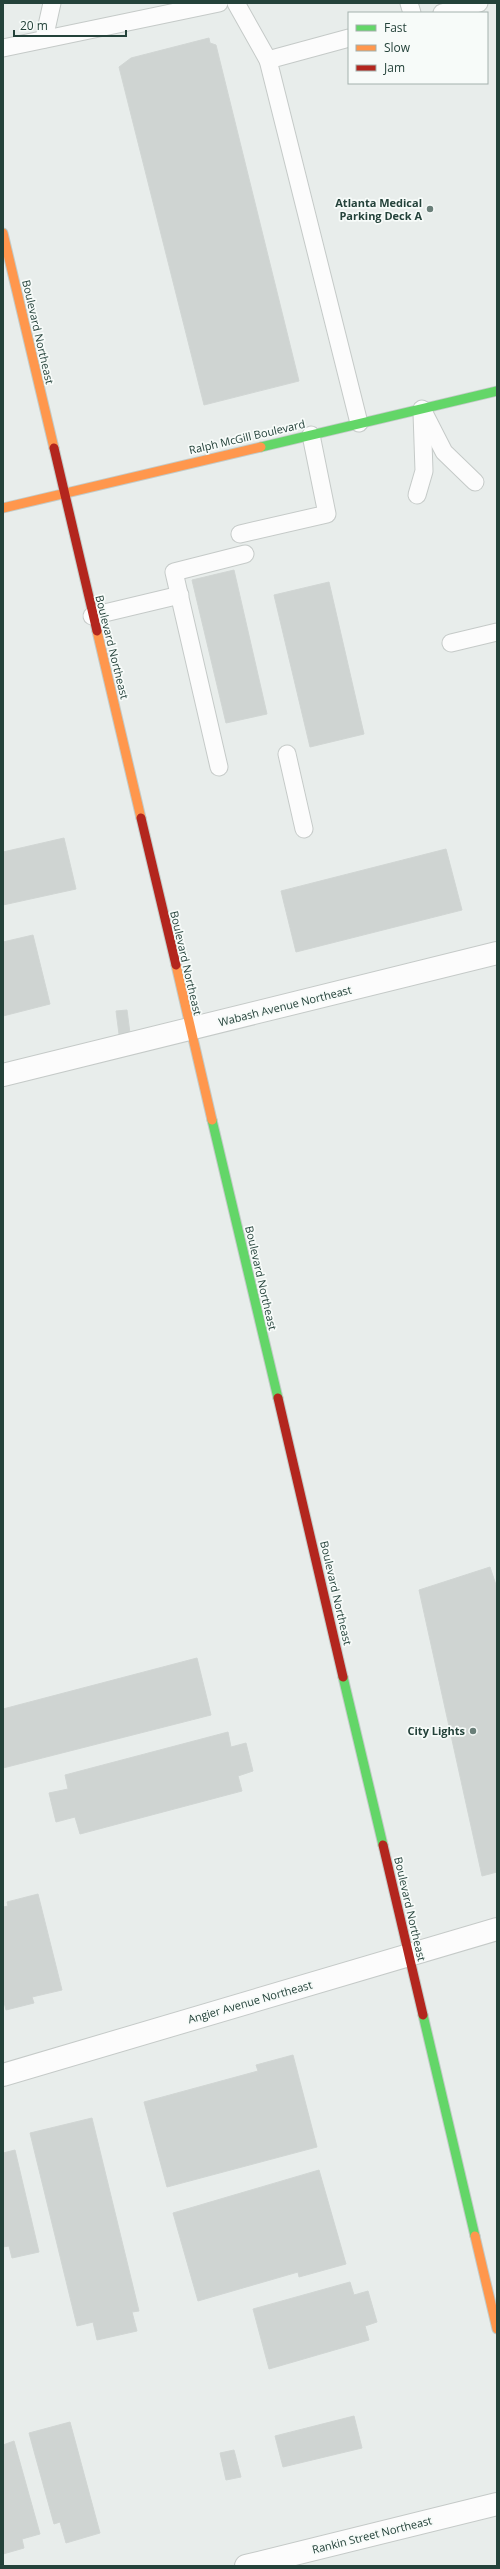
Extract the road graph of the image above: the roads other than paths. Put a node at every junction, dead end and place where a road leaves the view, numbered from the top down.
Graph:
1 (52, 3) edge
2 (219, 3) edge
3 (236, 3) edge
4 (479, 3) edge
5 (446, 12) edge
6 (348, 38) edge
7 (44, 39) junction
8 (3, 48) edge
9 (268, 60) junction
10 (3, 233) edge
11 (497, 391) edge
12 (422, 409) junction
13 (359, 423) junction
14 (311, 435) junction
15 (475, 482) dead end
16 (63, 493) junction
17 (417, 495) dead end
18 (3, 508) edge
19 (240, 534) dead end
20 (245, 554) dead end
21 (180, 595) junction
22 (92, 616) junction
23 (497, 632) edge
24 (451, 643) dead end
25 (287, 754) dead end
26 (219, 767) dead end
27 (304, 829) dead end
28 (497, 953) edge
29 (190, 1030) junction
30 (3, 1075) edge
31 (497, 1929) edge
32 (409, 1956) junction
33 (3, 2075) edge
34 (497, 2329) edge
35 (497, 2504) edge
36 (246, 2566) edge

1 - 7 lane
2 - 7 lane
3 - 9 lane
4 - 5 lane
6 - 9 lane
7 - 8 lane
9 - 13 lane
10 - 16 main road, Boulevard Northeast
11 - 12 main road, Ralph McGill Boulevard
12 - 13 main road, Ralph McGill Boulevard
12 - 15 lane
12 - 17 lane
13 - 14 main road, Ralph McGill Boulevard
14 - 16 main road, Ralph McGill Boulevard
14 - 19 lane
16 - 18 main road, Ralph McGill Boulevard
16 - 22 main road, Boulevard Northeast
20 - 21 lane
21 - 22 lane
21 - 26 lane
22 - 29 main road, Boulevard Northeast
23 - 24 lane
25 - 27 lane
28 - 29 street, Wabash Avenue Northeast
29 - 30 street, Wabash Avenue Northeast
29 - 32 main road, Boulevard Northeast
31 - 32 street, Angier Avenue Northeast
32 - 33 street, Angier Avenue Northeast
32 - 34 main road, Boulevard Northeast
35 - 36 street, Rankin Street Northeast

